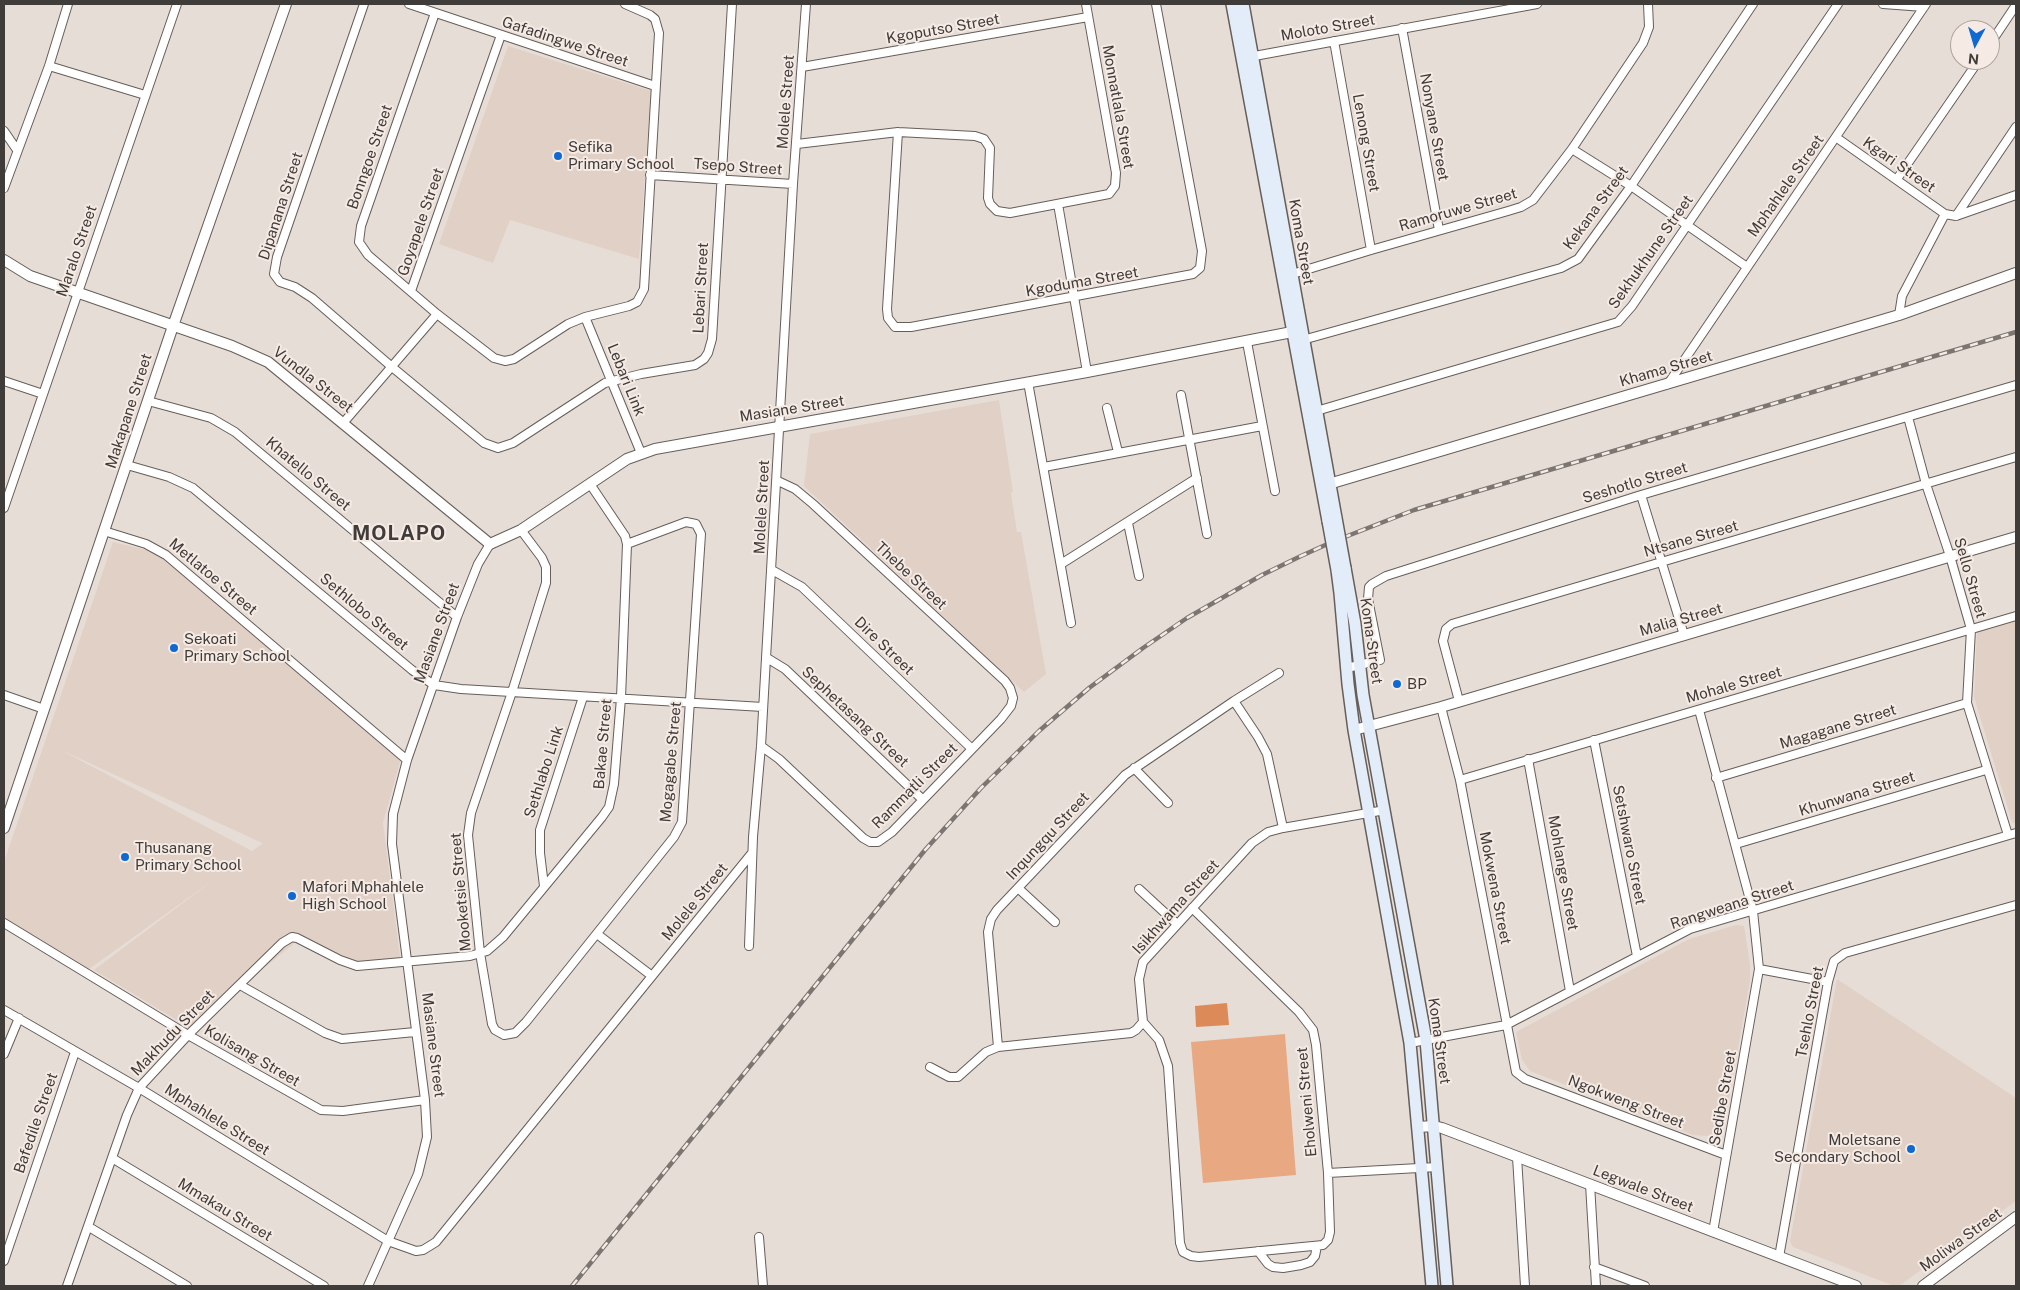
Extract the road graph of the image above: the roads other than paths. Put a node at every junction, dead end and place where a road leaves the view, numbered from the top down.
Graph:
1 (68, 4) edge
2 (177, 4) edge
3 (286, 4) edge
4 (364, 4) edge
5 (409, 4) edge
6 (625, 4) edge
7 (732, 4) edge
8 (806, 4) edge
9 (1086, 4) edge
10 (1156, 4) edge
11 (1232, 4) edge
12 (1242, 4) edge
13 (1537, 4) edge
14 (1648, 4) edge
15 (1753, 4) edge
16 (1838, 4) edge
17 (1883, 4) edge
18 (1925, 5) edge
19 (2016, 5) edge
20 (435, 13) junction
21 (1088, 17) junction
22 (1402, 28) junction
23 (2000, 29) edge
24 (500, 35) junction
25 (1334, 41) junction
26 (1248, 57) junction
27 (49, 66) junction
28 (802, 67) junction
29 (1972, 70) edge
30 (655, 86) junction
31 (145, 94) junction
32 (2016, 127) edge
33 (4, 131) edge
34 (898, 132) junction
35 (1836, 138) junction
36 (797, 144) junction
37 (1572, 149) junction
38 (17, 150) junction
39 (650, 175) junction
40 (721, 179) junction
41 (1898, 179) junction
42 (793, 184) junction
43 (1631, 186) junction
44 (4, 188) edge
45 (1971, 194) junction
46 (2016, 195) edge
47 (1058, 204) junction
48 (1979, 208) junction
49 (1945, 214) junction
50 (1956, 216) junction
51 (1687, 226) junction
52 (1439, 230) junction
53 (1371, 250) junction
54 (4, 260) edge
55 (1747, 267) junction
56 (2016, 273) edge
57 (1287, 276) junction
58 (411, 290) junction
59 (78, 294) junction
60 (1075, 297) junction
61 (437, 314) junction
62 (1899, 316) junction
63 (585, 317) junction
64 (173, 326) junction
65 (1298, 336) junction
66 (1247, 342) junction
67 (392, 367) junction
68 (1087, 372) junction
69 (612, 380) junction
70 (4, 381) edge
71 (1028, 382) junction
72 (1668, 384) junction
73 (2016, 385) edge
74 (43, 394) junction
75 (1181, 395) dead end
76 (148, 401) junction
77 (1107, 408) dead end
78 (1312, 412) junction
79 (1908, 417) junction
80 (344, 422) junction
81 (780, 426) junction
82 (1262, 426) junction
83 (1190, 439) junction
84 (1118, 452) junction
85 (641, 453) junction
86 (2016, 457) edge
87 (127, 465) junction
88 (1044, 467) junction
89 (1197, 478) junction
90 (778, 481) junction
91 (590, 484) junction
92 (1926, 484) junction
93 (1326, 485) junction
94 (7, 487) edge
95 (1275, 491) dead end
96 (1640, 495) junction
97 (4, 508) edge
98 (1128, 523) junction
99 (521, 530) junction
100 (104, 531) junction
101 (1207, 534) dead end
102 (2016, 537) edge
103 (490, 544) junction
104 (627, 544) junction
105 (1950, 556) junction
106 (1662, 562) junction
107 (1061, 564) junction
108 (1341, 569) junction
109 (772, 570) junction
110 (1139, 576) dead end
111 (2016, 616) edge
112 (458, 617) junction
113 (1071, 622) dead end
114 (1971, 629) junction
115 (1684, 635) junction
116 (767, 658) junction
117 (1359, 665) junction
118 (1346, 668) junction
119 (1279, 673) dead end
120 (434, 685) junction
121 (512, 692) junction
122 (4, 695) edge
123 (583, 697) junction
124 (621, 698) junction
125 (1234, 701) junction
126 (1459, 701) junction
127 (690, 702) junction
128 (1013, 702) joint
129 (1967, 703) junction
130 (763, 706) junction
131 (1441, 707) junction
132 (44, 708) junction
133 (1699, 710) junction
134 (1369, 727) junction
135 (1354, 730) junction
136 (1594, 740) junction
137 (761, 746) junction
138 (971, 748) junction
139 (1528, 759) junction
140 (407, 760) junction
141 (1134, 768) junction
142 (1986, 770) junction
143 (1716, 778) junction
144 (1460, 780) junction
145 (922, 800) junction
146 (1168, 803) dead end
147 (1385, 810) junction
148 (1370, 813) junction
149 (4, 828) edge
150 (1283, 828) junction
151 (2016, 833) edge
152 (2008, 835) junction
153 (1736, 844) junction
154 (752, 853) junction
155 (544, 886) junction
156 (1018, 888) junction
157 (1139, 889) dead end
158 (2016, 905) edge
159 (1192, 908) junction
160 (1753, 911) junction
161 (1055, 922) dead end
162 (4, 924) edge
163 (1177, 924) junction
164 (597, 934) junction
165 (749, 946) dead end
166 (480, 953) junction
167 (1637, 956) junction
168 (407, 961) junction
169 (1759, 969) junction
170 (652, 976) junction
171 (1828, 982) junction
172 (240, 985) junction
173 (1570, 991) junction
174 (4, 1010) edge
175 (18, 1018) junction
176 (1143, 1022) junction
177 (1506, 1025) junction
178 (415, 1032) junction
179 (498, 1033) joint
180 (188, 1035) junction
181 (1426, 1040) junction
182 (1410, 1043) junction
183 (998, 1047) junction
184 (75, 1052) junction
185 (4, 1054) edge
186 (930, 1067) dead end
187 (1517, 1074) joint
188 (139, 1088) junction
189 (425, 1100) junction
190 (1434, 1126) junction
191 (1418, 1127) junction
192 (1726, 1155) junction
193 (1517, 1156) junction
194 (112, 1158) junction
195 (1437, 1167) junction
196 (1422, 1168) junction
197 (1328, 1173) junction
198 (1590, 1184) junction
199 (2016, 1217) edge
200 (89, 1227) junction
201 (1713, 1232) junction
202 (759, 1236) dead end
203 (388, 1241) junction
204 (1317, 1246) junction
205 (1258, 1251) junction
206 (1779, 1258) junction
207 (4, 1261) edge
208 (1594, 1267) junction
209 (67, 1286) edge
210 (187, 1286) edge
211 (324, 1286) edge
212 (368, 1286) edge
213 (763, 1286) edge
214 (1432, 1286) edge
215 (1447, 1286) edge
216 (1525, 1286) edge
217 (1596, 1286) edge
218 (1645, 1286) edge
219 (1856, 1286) edge
220 (1923, 1286) edge

1 - 27 street
2 - 31 street, Maralo Street
3 - 64 street, Makapane Street
4 - 67 street, Dipanana Street
5 - 20 street, Gafadingwe Street
6 - 30 street, Goyapele Street
7 - 40 street, Lebari Street
8 - 28 street, Molele Street
9 - 21 street, Monnatlala Street
10 - 60 street, Kgoduma Street
11 - 26 main road, Koma Street
12 - 26 main road, Koma Street
13 - 22 street, Moloto Street
14 - 37 street, Ramoruwe Street
15 - 43 street, Kekana Street
16 - 51 street, Sekhukhune Street
17 - 18 street
18 - 35 street, Mphahlele Street
19 - 23 street
20 - 24 street, Gafadingwe Street
20 - 58 street, Bonngoe Street
21 - 28 street, Kgoputso Street
21 - 47 street, Monnatlala Street
22 - 25 street, Moloto Street
22 - 52 street, Nonyane Street
24 - 30 street, Gafadingwe Street
24 - 58 street, Goyapele Street
25 - 26 street, Moloto Street
25 - 53 street, Lenong Street
26 - 57 main road, Koma Street
27 - 31 street
27 - 38 street
28 - 36 street, Molele Street
29 - 41 street
30 - 39 street, Goyapele Street
31 - 59 street, Maralo Street
32 - 45 street
33 - 38 street
34 - 36 street, Monnatlala Street
34 - 47 street, Monnatlala Street
34 - 60 street, Kgoduma Street
35 - 41 street, Kgari Street
35 - 55 street, Mphahlele Street
36 - 42 street, Molele Street
37 - 43 street
37 - 52 street, Ramoruwe Street
38 - 44 street
39 - 40 street, Tsepo Street
39 - 63 street, Goyapele Street
40 - 42 street, Tsepo Street
40 - 69 street, Lebari Street
41 - 49 street, Kgari Street
42 - 81 street, Molele Street
43 - 51 street
43 - 65 street, Kekana Street
45 - 48 street
45 - 50 street
46 - 48 street, Kgari Street
47 - 60 street
48 - 50 street, Kgari Street
49 - 50 street, Kgari Street
49 - 62 street
51 - 55 street
51 - 78 street, Sekhukhune Street
52 - 53 street, Ramoruwe Street
53 - 57 street, Ramoruwe Street
54 - 59 street, Vundla Street
55 - 72 street, Mphahlele Street
56 - 62 street, Khama Street
57 - 65 main road, Koma Street
58 - 61 street, Goyapele Street
59 - 64 street, Vundla Street
59 - 74 street, Maralo Street
60 - 68 street
61 - 63 street, Goyapele Street
61 - 67 street
62 - 72 street, Khama Street
63 - 69 street, Lebari Link
64 - 76 street, Makapane Street
64 - 80 street, Vundla Street
65 - 66 street, Masiane Street
65 - 78 main road, Koma Street
66 - 68 street, Masiane Street
66 - 82 street
67 - 69 street, Lebari Street
67 - 80 street
68 - 71 street, Masiane Street
69 - 85 street, Lebari Link
70 - 74 street
71 - 81 street, Masiane Street
71 - 88 street
72 - 93 street, Khama Street
73 - 79 street, Seshotlo Street
74 - 94 street, Maralo Street
75 - 83 street
76 - 87 street, Makapane Street
76 - 112 street, Khatello Street
77 - 84 street
78 - 93 main road, Koma Street
79 - 92 street, Sello Street
79 - 96 street, Seshotlo Street
80 - 103 street, Vundla Street
81 - 85 street, Masiane Street
81 - 90 street, Molele Street
82 - 83 street
82 - 95 street
83 - 84 street
83 - 89 street
84 - 88 street
85 - 91 street, Masiane Street
86 - 92 street, Ntsane Street
87 - 100 street, Makapane Street
87 - 120 street, Sethlobo Street
88 - 107 street
89 - 98 street
89 - 101 street
90 - 109 street, Molele Street
90 - 128 street, Thebe Street
91 - 99 street, Masiane Street
91 - 104 street, Bakae Street
92 - 105 street, Sello Street
92 - 106 street, Ntsane Street
93 - 108 main road, Koma Street, bridge
94 - 97 street, Maralo Street
96 - 106 street
96 - 117 street, Seshotlo Street
98 - 107 street
98 - 110 street
99 - 103 street, Masiane Street
99 - 121 street, Mooketsie Street
100 - 132 street, Makapane Street
100 - 140 street, Metlatoe Street
102 - 105 street, Malia Street
103 - 112 street, Masiane Street
104 - 124 street, Bakae Street
104 - 127 street, Mogagabe Street
105 - 114 street, Sello Street
105 - 115 street, Malia Street
106 - 115 street
106 - 126 street, Ntsane Street
107 - 113 street
108 - 117 main road, Koma Street
108 - 118 main road, Koma Street
109 - 116 street, Molele Street
109 - 138 street, Dire Street
111 - 114 street, Mohale Street
112 - 120 street, Masiane Street
114 - 129 street, Sello Street
114 - 133 street, Mohale Street
115 - 126 street, Malia Street
116 - 130 street, Molele Street
116 - 145 street, Sephetasang Street
117 - 118 street, Seshotlo Street
117 - 134 main road, Koma Street
118 - 135 main road, Koma Street
119 - 125 street, Inqungqu Street
120 - 121 street, Sethlobo Street
120 - 140 street, Masiane Street
121 - 123 street, Sethlobo Street
121 - 166 street, Mooketsie Street
122 - 132 street
123 - 124 street, Sethlobo Street
123 - 155 street, Sethlabo Link
124 - 127 street, Sethlobo Street
124 - 155 street, Bakae Street
125 - 141 street, Inqungqu Street
125 - 150 street
126 - 131 street, Malia Street
127 - 130 street, Sethlobo Street
127 - 164 street, Mogagabe Street
128 - 138 street, Rammatli Street
129 - 142 street, Sello Street
129 - 143 street, Magagane Street
130 - 137 street, Molele Street
131 - 134 street, Malia Street
131 - 144 street, Mokwena Street
132 - 149 street, Makapane Street
133 - 136 street, Mohale Street
133 - 143 street, Sedibe Street
134 - 135 street, Malia Street
134 - 147 main road, Koma Street
135 - 148 main road, Koma Street
136 - 139 street, Mohale Street
136 - 167 street, Setshwaro Street
137 - 145 street, Rammatli Street
137 - 154 street, Molele Street
138 - 145 street, Rammatli Street
139 - 144 street, Mohale Street
139 - 173 street, Mohlange Street
140 - 168 street, Masiane Street
141 - 146 street
141 - 156 street, Inqungqu Street
142 - 152 street, Sello Street
142 - 153 street, Khunwana Street
143 - 153 street, Sedibe Street
144 - 177 street, Mokwena Street
147 - 148 street, Isikhwama Street
147 - 181 main road, Koma Street
148 - 150 street, Isikhwama Street
148 - 182 main road, Koma Street
150 - 159 street, Isikhwama Street
151 - 152 street, Rangweana Street
152 - 160 street, Rangweana Street
153 - 160 street, Sedibe Street
154 - 165 street
154 - 170 street, Molele Street
155 - 166 street, Bakae Street
156 - 161 street
156 - 183 street, Inqungqu Street
157 - 163 street
158 - 171 street, Tsehlo Street
159 - 163 street, Isikhwama Street
159 - 197 street, Eholweni Street
160 - 167 street, Rangweana Street
160 - 169 street, Sedibe Street
162 - 180 street, Kolisang Street
163 - 176 street, Isikhwama Street
164 - 170 street
164 - 179 street, Mogagabe Street
166 - 168 street, Bakae Street
166 - 179 street, Mooketsie Street
167 - 173 street, Rangweana Street
168 - 172 street, Makhudu Street
168 - 178 street, Masiane Street
169 - 171 street
169 - 192 street, Sedibe Street
170 - 203 street, Molele Street
171 - 206 street, Tsehlo Street
172 - 178 street
172 - 180 street, Makhudu Street
173 - 177 street, Rangweana Street
174 - 175 street, Mphahlele Street
175 - 184 street, Mphahlele Street
175 - 185 street
176 - 183 street
176 - 205 street
177 - 181 street, Rangweana Street
177 - 187 street, Mokwena Street
178 - 189 street, Masiane Street
180 - 188 street, Makhudu Street
180 - 189 street, Kolisang Street
181 - 182 street, Rangweana Street
181 - 190 main road, Koma Street
182 - 191 main road, Koma Street
183 - 186 street
184 - 188 street, Mphahlele Street
184 - 207 street, Bafedile Street
187 - 192 street, Ngokweng Street
188 - 194 street, Makhudu Street
188 - 203 street, Mphahlele Street
189 - 203 street, Masiane Street
190 - 191 street, Legwale Street
190 - 193 street, Legwale Street
190 - 195 main road, Koma Street
191 - 196 main road, Koma Street
192 - 201 street, Sedibe Street
193 - 198 street, Legwale Street
193 - 216 street
194 - 200 street, Makhudu Street
194 - 211 street, Mmakau Street
195 - 196 street
195 - 215 main road, Koma Street
196 - 197 street
196 - 214 main road, Koma Street
197 - 204 street, Eholweni Street
198 - 201 street, Legwale Street
198 - 208 street
199 - 220 street, Moliwa Street
200 - 209 street, Makhudu Street
200 - 210 street
201 - 206 street, Legwale Street
202 - 213 street
203 - 212 street, Masiane Street
204 - 205 street
204 - 205 street
206 - 219 street, Legwale Street
208 - 217 street
208 - 218 street

